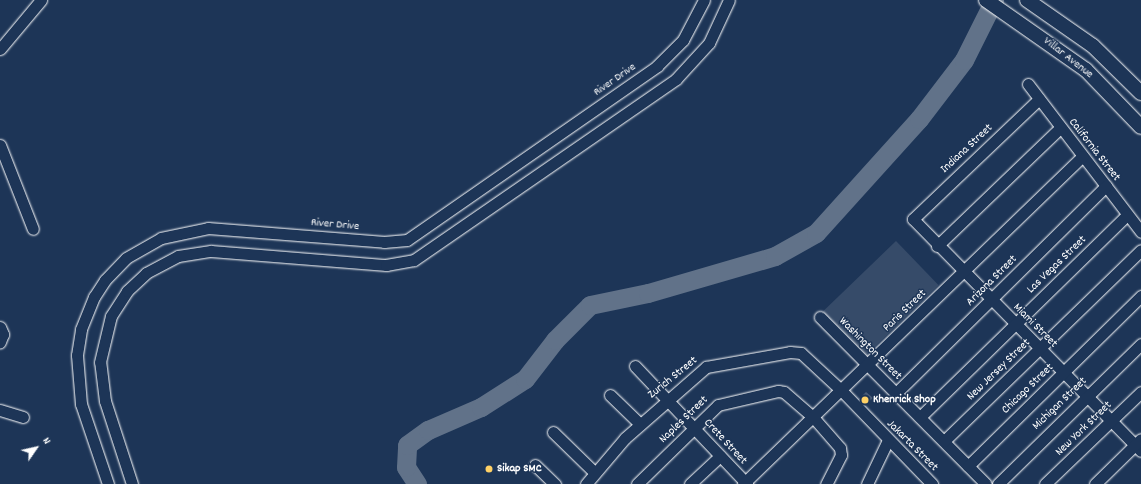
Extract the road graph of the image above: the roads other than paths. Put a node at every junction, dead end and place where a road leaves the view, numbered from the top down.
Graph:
1 (41, 0) edge
2 (704, 0) edge
3 (728, 0) edge
4 (986, 0) edge
5 (1027, 0) edge
6 (0, 49) edge
7 (1028, 84) dead end
8 (1141, 93) edge
9 (1038, 98) junction
10 (1141, 127) edge
11 (1060, 128) junction
12 (0, 145) edge
13 (1083, 156) junction
14 (1106, 186) junction
15 (1127, 214) junction
16 (913, 218) joint
17 (33, 229) dead end
18 (1141, 232) edge
19 (937, 246) junction
20 (1141, 250) edge
21 (964, 273) junction
22 (1141, 296) edge
23 (991, 301) junction
24 (820, 317) dead end
25 (1015, 324) junction
26 (0, 326) edge
27 (0, 342) edge
28 (1141, 344) edge
29 (1039, 349) junction
30 (868, 365) junction
31 (635, 366) dead end
32 (1063, 373) junction
33 (841, 390) junction
34 (1141, 392) edge
35 (896, 393) junction
36 (610, 395) dead end
37 (1086, 396) junction
38 (666, 399) junction
39 (0, 410) edge
40 (23, 417) dead end
41 (813, 417) junction
42 (920, 417) junction
43 (1111, 421) junction
44 (640, 424) junction
45 (694, 428) junction
46 (553, 432) dead end
47 (888, 440) junction
48 (944, 441) junction
49 (1139, 445) edge
50 (720, 456) junction
51 (535, 465) dead end
52 (968, 466) junction
53 (594, 472) junction
54 (921, 479) edge
55 (745, 483) edge
56 (108, 484) edge
57 (132, 484) edge
58 (555, 484) edge
59 (586, 484) edge
60 (637, 484) edge
61 (690, 484) edge
62 (826, 484) edge
63 (867, 484) edge
64 (932, 484) edge
65 (986, 484) edge
66 (998, 484) edge
67 (1045, 484) edge
68 (1095, 484) edge

1 - 6 street
2 - 56 street, River Drive
3 - 57 street
4 - 10 main road, Villar Avenue
5 - 8 main road, Villar Avenue
7 - 9 street, California Street
9 - 11 street, California Street
9 - 16 street, Indiana Street
11 - 13 street, California Street
11 - 19 street
12 - 17 street
13 - 14 street, California Street
13 - 21 street, Paris Street
14 - 15 street, California Street
14 - 23 street, Arizona Street
15 - 18 street, California Street
15 - 25 street, Las Vegas Street
16 - 19 street, Miami Street
19 - 21 street, Miami Street
20 - 29 street, New Jersey Street
21 - 23 street, Miami Street
21 - 30 street, Paris Street
22 - 32 street, Chicago Street
23 - 25 street, Miami Street
23 - 35 street, Arizona Street
24 - 30 street, Washington Street
25 - 29 street, Miami Street
25 - 42 street, Las Vegas Street
26 - 27 street
28 - 37 street, Michigan Street
29 - 32 street, Miami Street
29 - 48 street, New Jersey Street
30 - 33 street, Paris Street
30 - 35 street, Washington Street
31 - 38 street, Crete Street
32 - 37 street, Miami Street
32 - 52 street, Chicago Street
33 - 38 street, Zurich Street
33 - 41 street, Paris Street
33 - 47 street, Jakarta Street
34 - 43 street, New York Street
35 - 42 street, Washington Street
36 - 44 street
37 - 43 street, Miami Street
37 - 66 street, Michigan Street
38 - 44 street, Zurich Street
38 - 45 street, Crete Street
39 - 40 street
41 - 45 street, Naples Street
41 - 55 street, Paris Street
41 - 62 street, Naples Street
42 - 48 street, Washington Street
43 - 49 street, Miami Street
43 - 67 street, New York Street
44 - 53 street, Zurich Street
45 - 50 street, Crete Street
45 - 60 street, Naples Street
46 - 53 street
47 - 54 street, Jakarta Street
47 - 63 street
48 - 52 street, Washington Street
49 - 68 street
50 - 55 street, Crete Street
50 - 61 street
51 - 58 street
52 - 65 street, Washington Street
53 - 59 street, Zurich Street
54 - 64 street, Jakarta Street

